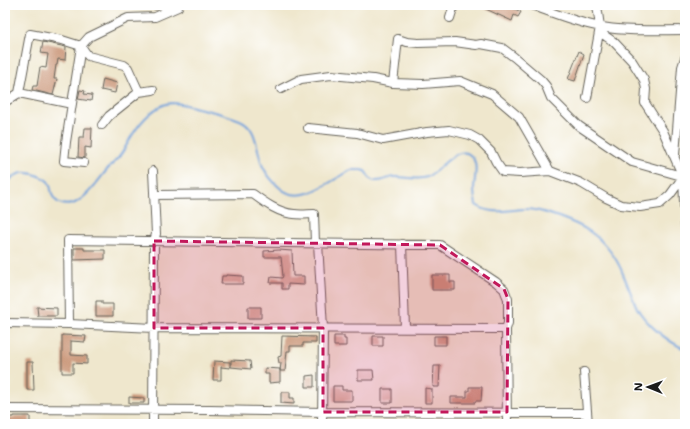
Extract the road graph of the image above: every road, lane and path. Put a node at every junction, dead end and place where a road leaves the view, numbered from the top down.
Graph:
1 (154, 5) edge
2 (454, 5) edge
3 (531, 5) edge
4 (597, 5) edge
5 (178, 6) edge
6 (450, 18) dead end
7 (600, 27) junction
8 (685, 30) edge
9 (81, 46) junction
10 (685, 58) edge
11 (393, 83) junction
12 (281, 89) dead end
13 (153, 90) dead end
14 (138, 92) junction
15 (19, 93) junction
16 (587, 98) dead end
17 (5, 102) edge
18 (72, 104) junction
19 (102, 125) dead end
20 (308, 128) dead end
21 (675, 158) junction
22 (84, 162) dead end
23 (153, 171) dead end
24 (550, 171) junction
25 (684, 177) edge
26 (154, 195) junction
27 (685, 228) edge
28 (154, 241) junction
29 (317, 243) junction
30 (402, 244) junction
31 (5, 323) edge
32 (69, 324) junction
33 (154, 328) junction
34 (323, 328) junction
35 (405, 328) junction
36 (506, 329) junction
37 (584, 372) dead end
38 (5, 409) edge
39 (154, 410) junction
40 (322, 412) junction
41 (507, 412) junction
42 (587, 413) junction
43 (153, 424) edge
44 (322, 424) edge
45 (507, 424) edge
46 (588, 424) edge

1 - 5 street
2 - 6 street
3 - 7 street
4 - 7 street
5 - 9 street
7 - 8 street
7 - 16 street
7 - 21 street
9 - 14 street
9 - 15 street
9 - 18 street
10 - 21 street
11 - 12 street
11 - 24 street
11 - 25 street
13 - 14 street
14 - 19 street
15 - 17 street
15 - 18 street
18 - 22 street
20 - 24 street
21 - 25 street
23 - 26 street
24 - 25 street
25 - 27 street
26 - 28 street
26 - 29 street
28 - 29 street
28 - 32 street
28 - 33 street
29 - 30 street
29 - 34 street
30 - 35 street
30 - 36 street
31 - 32 street
32 - 33 street
33 - 34 street
33 - 39 street
34 - 35 street
34 - 40 street
35 - 36 street
36 - 41 street
37 - 42 street
38 - 39 street
39 - 40 street
39 - 43 street
40 - 41 street
40 - 44 street
41 - 42 street
41 - 45 street
42 - 46 street

